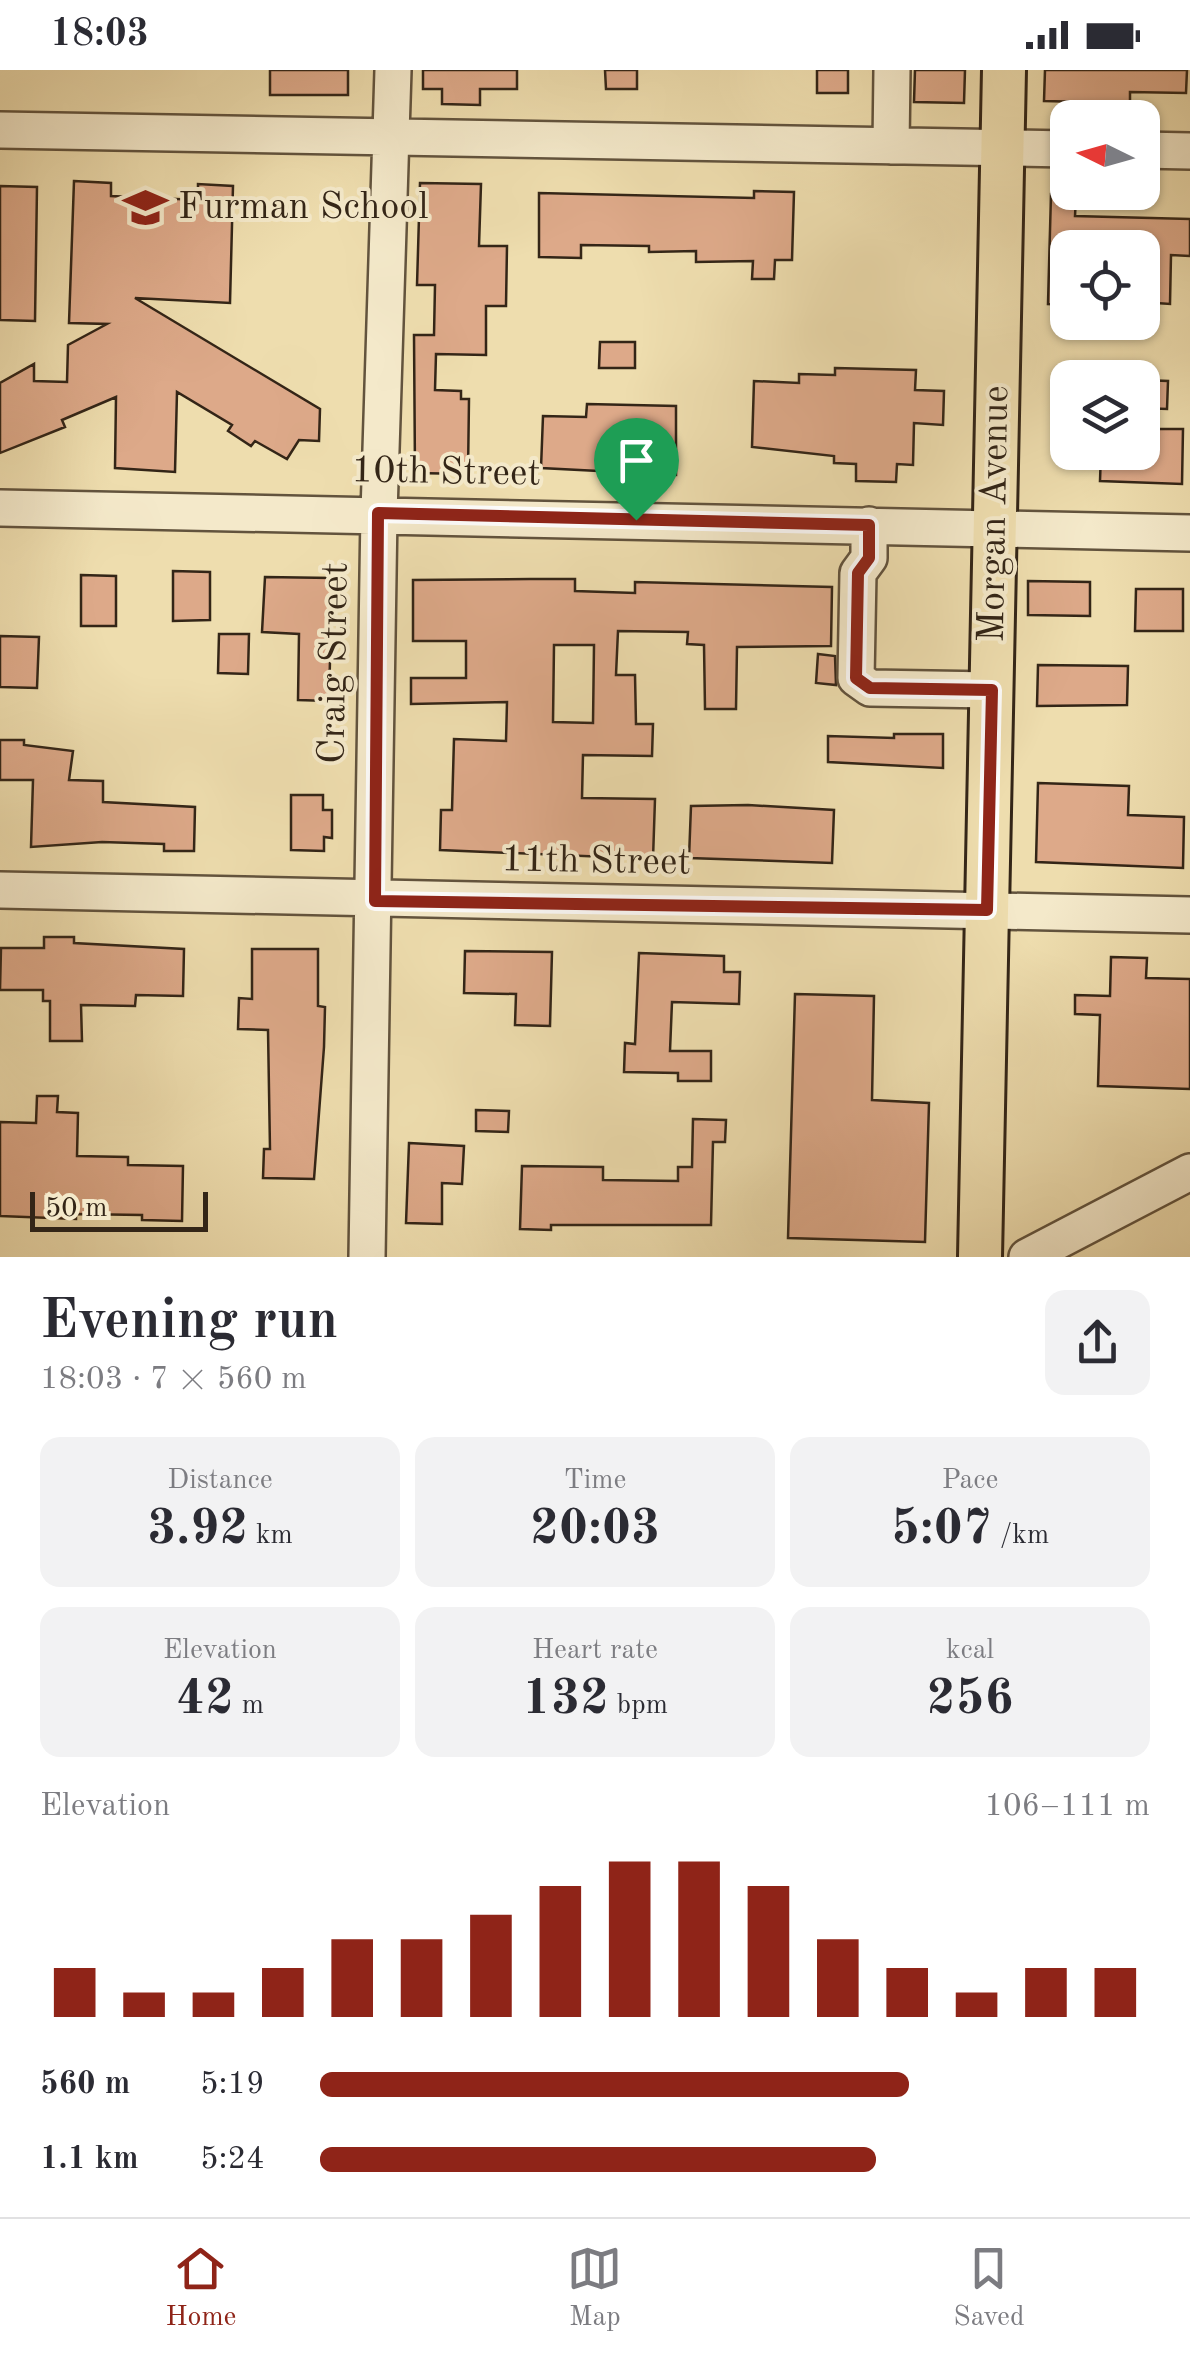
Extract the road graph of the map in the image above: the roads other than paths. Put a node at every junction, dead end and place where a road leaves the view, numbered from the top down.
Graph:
1 (393, 70) edge
2 (892, 70) edge
3 (1004, 70) edge
4 (0, 130) edge
5 (391, 135) junction
6 (892, 146) junction
7 (1002, 147) junction
8 (1050, 148) edge
9 (1160, 150) edge
10 (1190, 151) edge
11 (0, 508) edge
12 (378, 513) junction
13 (869, 525) junction
14 (995, 528) junction
15 (1190, 532) edge
16 (992, 690) junction
17 (0, 890) edge
18 (375, 901) junction
19 (987, 910) junction
20 (1190, 915) edge
21 (1190, 1172) edge
22 (367, 1257) edge
23 (980, 1257) edge
24 (1027, 1257) edge

1 - 5 street, Craig Street
2 - 6 street
3 - 7 main road, Morgan Avenue
4 - 5 street
5 - 6 street
5 - 12 street, Craig Street
6 - 7 street
7 - 8 street
7 - 14 main road, Morgan Avenue
9 - 10 street
11 - 12 street, 10th Street
12 - 13 street, 10th Street
12 - 18 street, Craig Street
13 - 14 street, 10th Street
13 - 16 street
14 - 15 street, 10th Street
14 - 16 main road, Morgan Avenue
16 - 19 main road, Morgan Avenue
17 - 18 street, 11th Street
18 - 19 street, 11th Street
18 - 22 street, Craig Street
19 - 20 street, 11th Street
19 - 23 main road, Morgan Avenue
21 - 24 street

